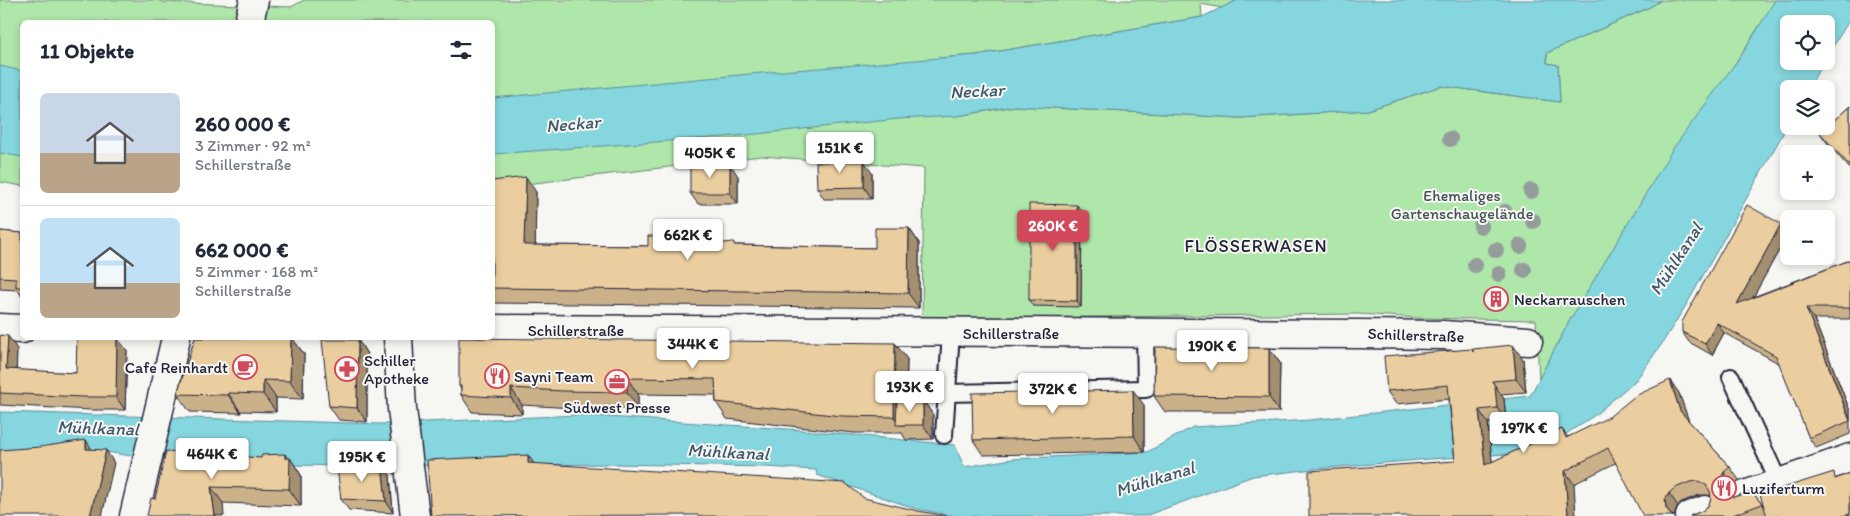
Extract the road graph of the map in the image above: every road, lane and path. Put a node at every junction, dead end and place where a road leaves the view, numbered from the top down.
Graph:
1 (254, 0) edge
2 (249, 20) edge
3 (0, 328) edge
4 (20, 329) edge
5 (495, 329) edge
6 (951, 333) junction
7 (1144, 334) junction
8 (175, 340) edge
9 (398, 340) edge
10 (1528, 341) dead end
11 (1731, 377) dead end
12 (946, 394) junction
13 (944, 435) dead end
14 (1850, 458) edge
15 (1779, 483) junction
16 (1745, 495) edge
17 (134, 516) edge
18 (415, 516) edge

1 - 2 street
3 - 4 street
5 - 6 street, Schillerstraße
6 - 7 street, Schillerstraße
6 - 12 lane
7 - 10 street, Schillerstraße
7 - 12 lane
8 - 17 street
9 - 18 street
11 - 15 lane
12 - 13 lane
14 - 15 street
15 - 16 street

